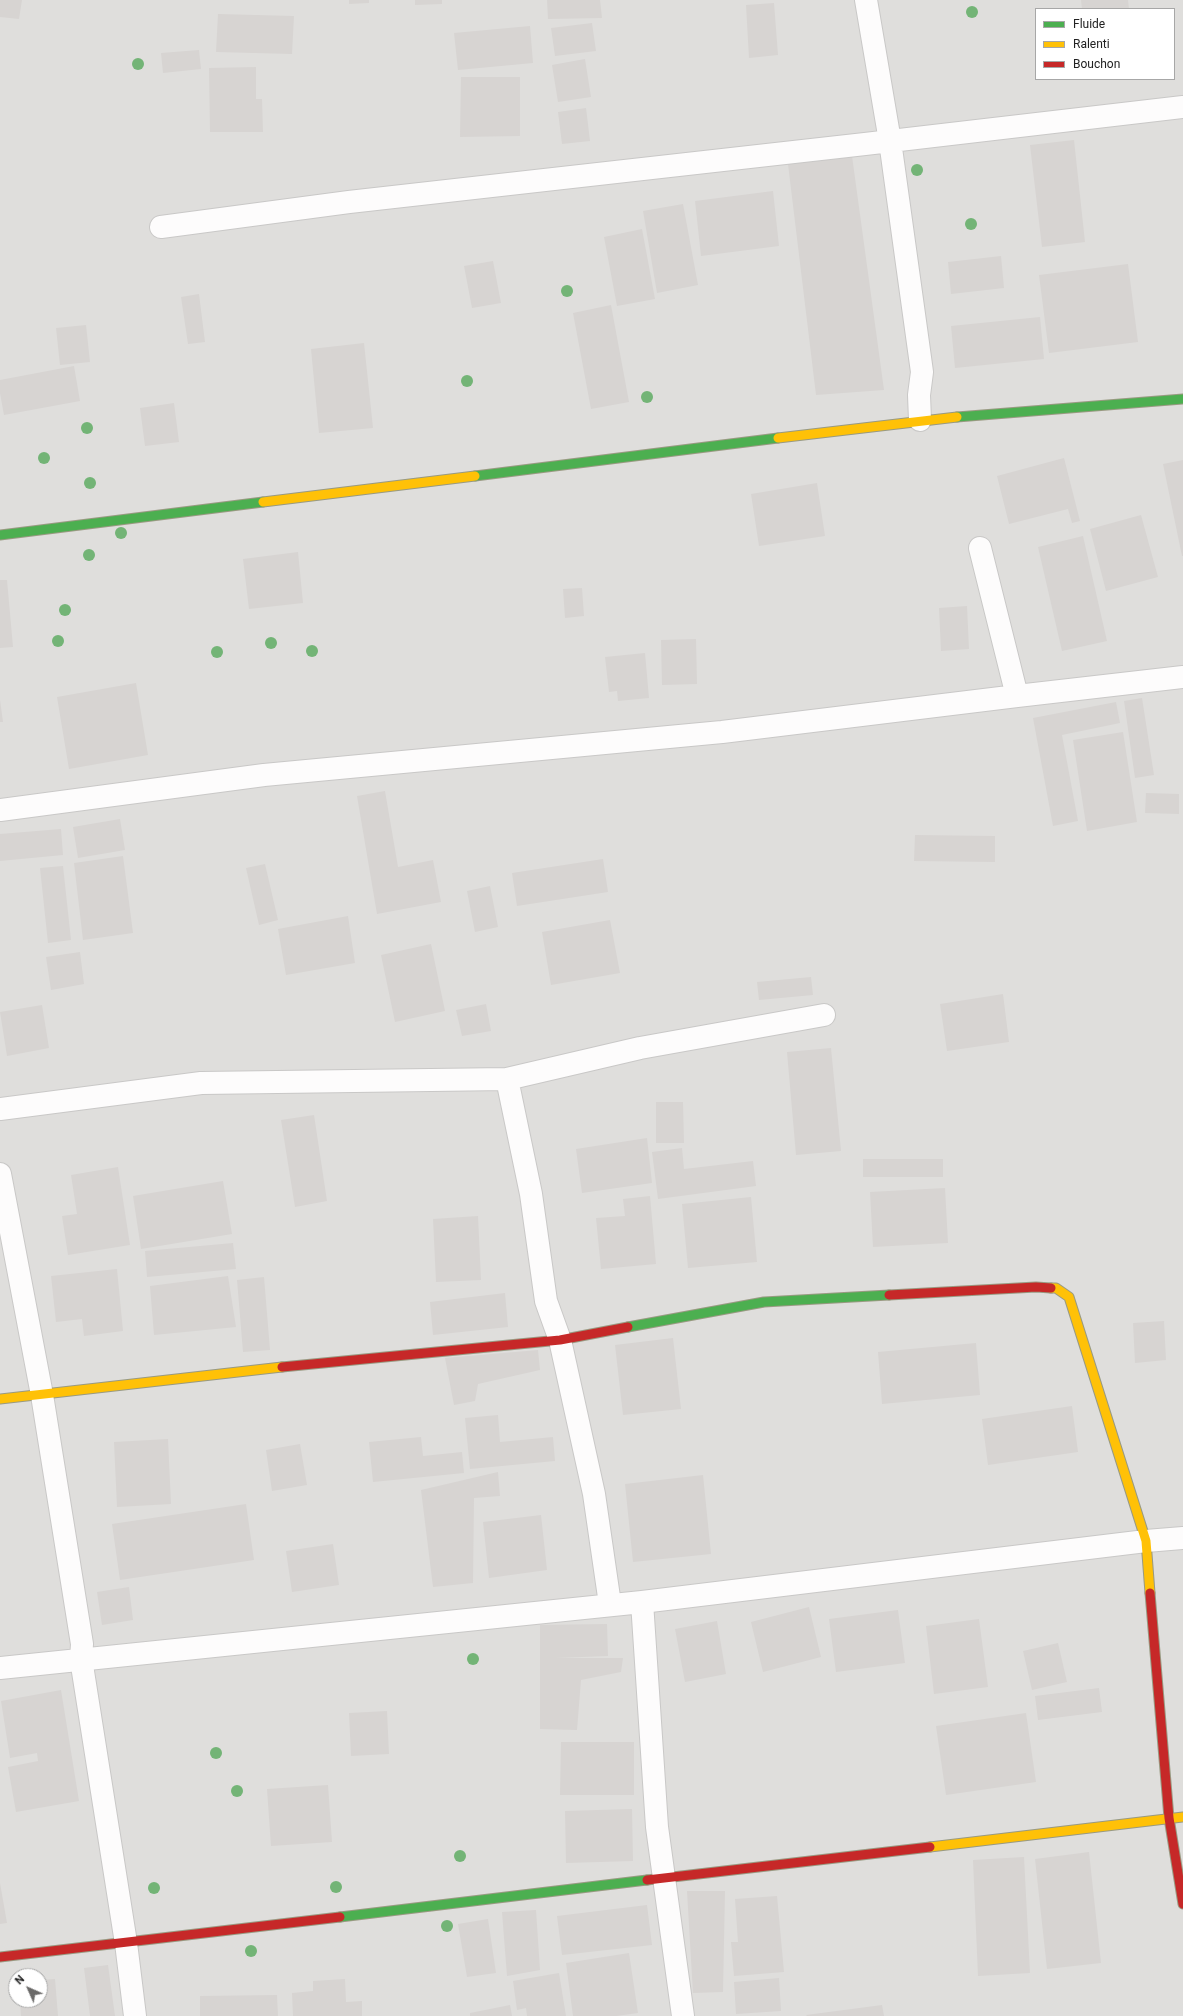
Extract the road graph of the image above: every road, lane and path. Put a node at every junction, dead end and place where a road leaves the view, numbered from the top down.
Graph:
1 (866, 0) edge
2 (1183, 107) edge
3 (890, 141) junction
4 (161, 227) dead end
5 (1183, 399) edge
6 (920, 420) junction
7 (0, 535) edge
8 (980, 548) dead end
9 (1183, 677) edge
10 (1017, 696) junction
11 (0, 810) edge
12 (824, 1014) dead end
13 (507, 1078) junction
14 (0, 1109) edge
15 (0, 1174) edge
16 (560, 1340) junction
17 (42, 1395) junction
18 (0, 1399) edge
19 (1183, 1538) edge
20 (1146, 1541) junction
21 (642, 1602) junction
22 (610, 1604) junction
23 (82, 1659) junction
24 (0, 1668) edge
25 (1183, 1816) edge
26 (1170, 1818) junction
27 (665, 1879) junction
28 (1183, 1904) edge
29 (126, 1943) junction
30 (0, 1957) edge
31 (135, 2016) edge
32 (683, 2016) edge

1 - 3 street
2 - 3 street
3 - 4 street
3 - 6 street
5 - 6 street
6 - 7 street
8 - 10 street
9 - 10 street
10 - 11 street
12 - 13 street
13 - 14 street
13 - 16 street
15 - 17 street
16 - 17 street
16 - 20 street
16 - 22 street
17 - 18 street
17 - 23 street
19 - 20 street
20 - 21 street
20 - 26 street
21 - 22 street
21 - 27 street
22 - 23 street
23 - 24 street
23 - 29 street
25 - 26 street
26 - 27 street
26 - 28 street
27 - 29 street
27 - 32 street
29 - 30 street
29 - 31 street

